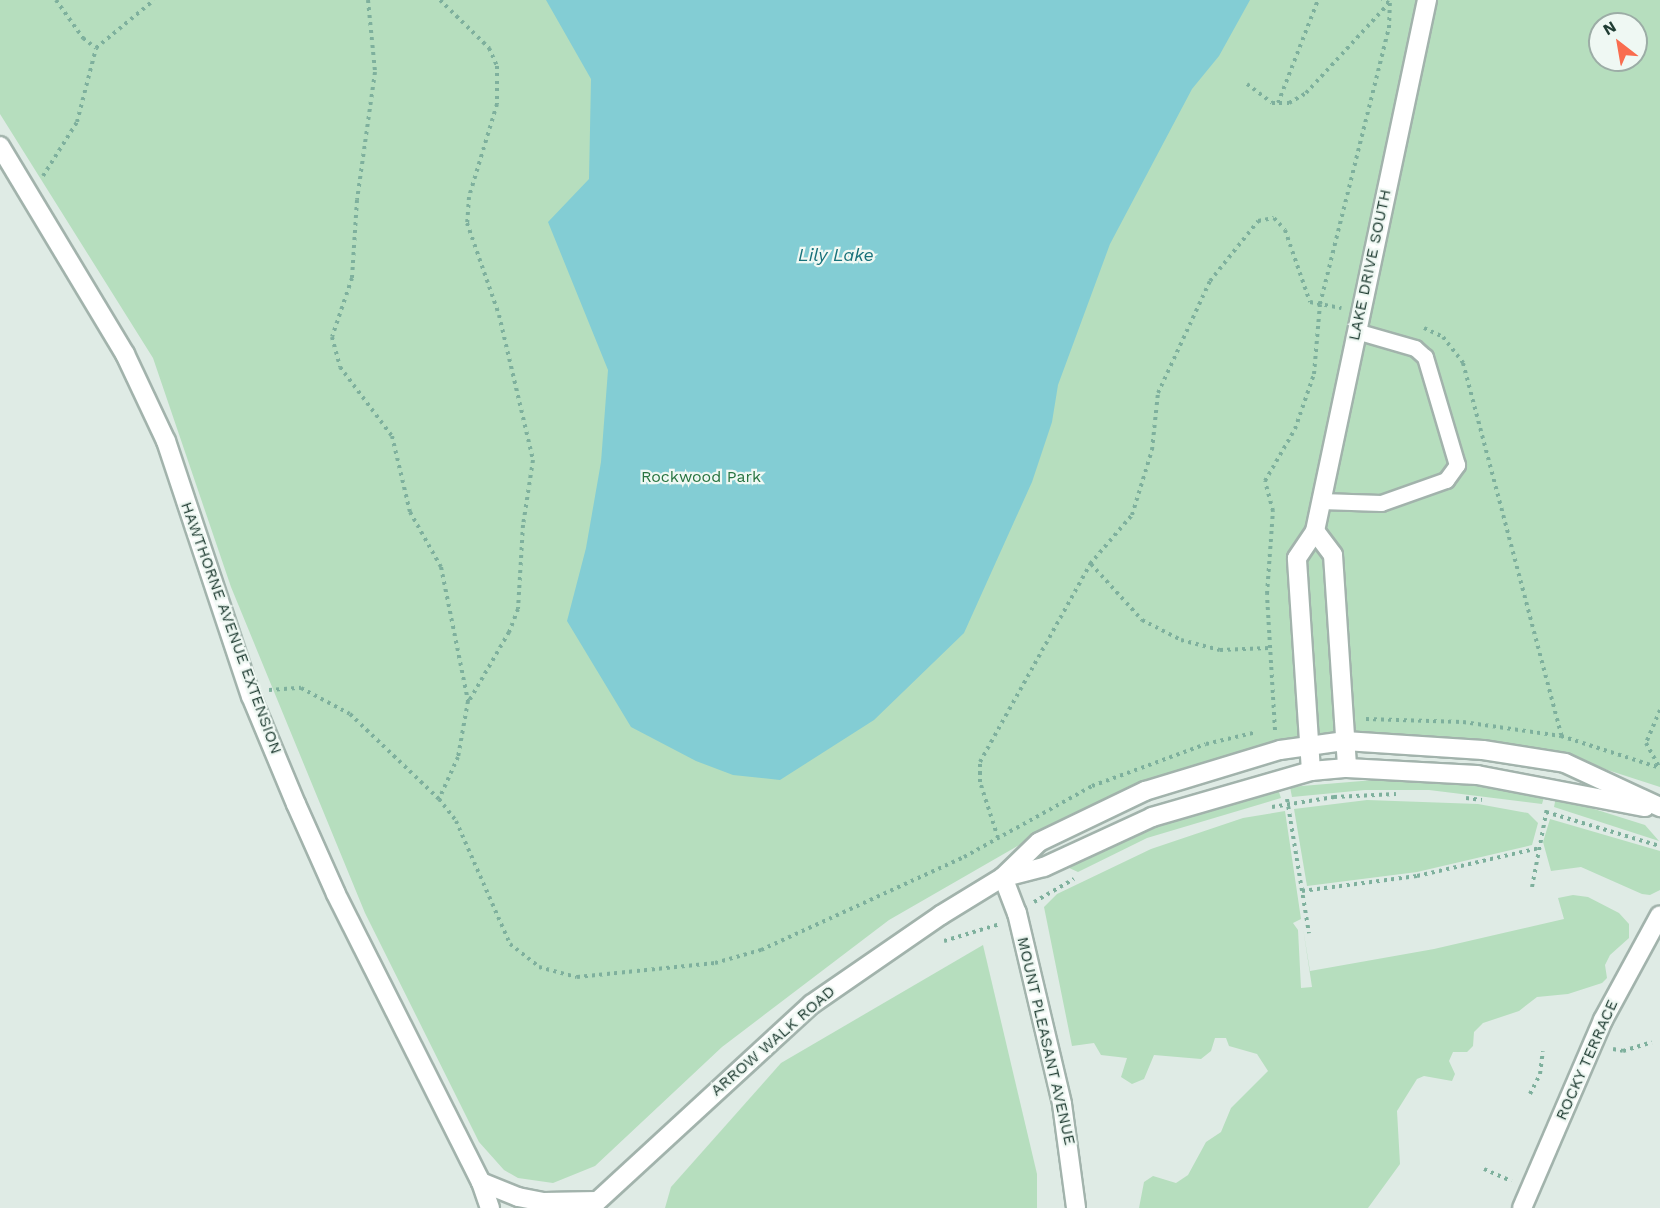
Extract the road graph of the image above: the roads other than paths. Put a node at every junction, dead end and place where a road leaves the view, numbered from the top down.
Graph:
1 (1427, 0) edge
2 (0, 146) edge
3 (1356, 332) junction
4 (1321, 501) junction
5 (1315, 531) junction
6 (1345, 741) junction
7 (1310, 745) junction
8 (1347, 768) junction
9 (1311, 771) junction
10 (1660, 809) edge
11 (1003, 877) junction
12 (1660, 915) edge
13 (481, 1182) junction
14 (593, 1204) edge
15 (489, 1208) edge
16 (1076, 1208) edge
17 (1522, 1208) edge

1 - 3 street, LAKE DRIVE SOUTH
2 - 13 street, HAWTHORNE AVENUE EXTENSION
3 - 4 street, LAKE DRIVE SOUTH
3 - 4 lane
4 - 5 street, LAKE DRIVE SOUTH
5 - 6 street
5 - 7 street, LAKE DRIVE SOUTH
6 - 7 street
6 - 8 street
6 - 10 street
7 - 9 street, LAKE DRIVE SOUTH
7 - 11 street
8 - 9 street
8 - 10 street
9 - 11 street
11 - 14 street, ARROW WALK ROAD
11 - 16 street, MOUNT PLEASANT AVENUE
12 - 17 street, ROCKY TERRACE
13 - 14 street
13 - 15 street, HAWTHORNE AVENUE EXTENSION

